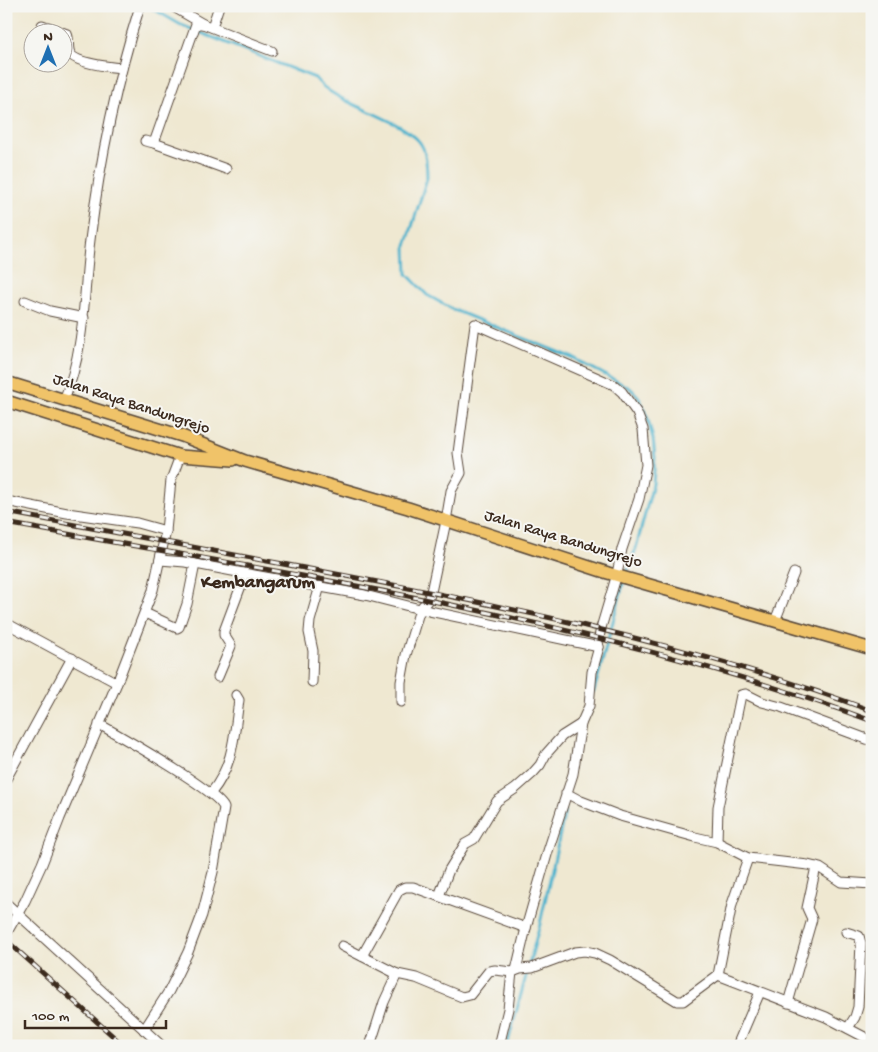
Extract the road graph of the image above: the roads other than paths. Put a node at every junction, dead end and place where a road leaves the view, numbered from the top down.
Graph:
1 (140, 6) edge
2 (172, 6) edge
3 (219, 6) edge
4 (201, 27) junction
5 (272, 51) dead end
6 (72, 56) edge
7 (122, 68) junction
8 (226, 170) dead end
9 (25, 301) dead end
10 (84, 318) junction
11 (6, 382) edge
12 (64, 400) junction
13 (6, 401) edge
14 (91, 408) junction
15 (85, 426) junction
16 (180, 456) junction
17 (245, 461) junction
18 (6, 501) edge
19 (446, 521) junction
20 (166, 531) junction
21 (160, 560) junction
22 (196, 564) junction
23 (244, 573) junction
24 (794, 573) dead end
25 (622, 576) junction
26 (320, 586) junction
27 (420, 609) junction
28 (144, 613) junction
29 (775, 621) junction
30 (6, 622) edge
31 (599, 647) junction
32 (872, 649) edge
33 (72, 658) junction
34 (218, 677) dead end
35 (312, 682) dead end
36 (117, 683) junction
37 (236, 695) dead end
38 (401, 702) dead end
39 (99, 724) junction
40 (582, 724) junction
41 (872, 741) edge
42 (6, 779) edge
43 (211, 793) junction
44 (567, 794) junction
45 (717, 842) junction
46 (748, 858) junction
47 (816, 867) junction
48 (872, 884) edge
49 (439, 896) junction
50 (6, 903) edge
51 (18, 913) junction
52 (526, 928) junction
53 (846, 932) dead end
54 (6, 934) edge
55 (342, 946) dead end
56 (362, 956) junction
57 (516, 971) junction
58 (397, 974) junction
59 (718, 975) junction
60 (760, 992) junction
61 (788, 1003) junction
62 (848, 1028) junction
63 (144, 1030) junction
64 (739, 1041) dead end
65 (872, 1042) edge
66 (162, 1046) edge
67 (370, 1046) edge
68 (498, 1046) edge

1 - 7 street
2 - 4 street
3 - 4 street
4 - 5 street
4 - 8 street
6 - 7 street
7 - 10 street
9 - 10 street
10 - 12 street
11 - 12 main road, Jalan Raya Bandungrejo
12 - 14 main road, Jalan Raya Bandungrejo
13 - 15 main road, Jalan Raya Bandungrejo
14 - 15 main road
14 - 17 main road, Jalan Raya Bandungrejo
15 - 16 main road, Jalan Raya Bandungrejo
16 - 17 main road, Jalan Raya Bandungrejo
16 - 20 street
17 - 19 main road, Jalan Raya Bandungrejo
18 - 20 street
19 - 25 main road, Jalan Raya Bandungrejo
19 - 25 street
19 - 27 street
20 - 21 street
21 - 22 street
21 - 28 street
22 - 23 street
22 - 28 street
23 - 26 street
23 - 34 street
24 - 29 street
25 - 29 main road, Jalan Raya Bandungrejo
25 - 31 street
26 - 27 street
26 - 35 street
27 - 31 street
27 - 38 street
28 - 36 street
29 - 32 main road, Jalan Raya Bandungrejo
30 - 33 street
31 - 40 street
33 - 36 street
33 - 42 street
36 - 39 street
37 - 43 street
39 - 43 street
39 - 51 street
40 - 44 street
40 - 49 street
41 - 45 street
43 - 63 street
44 - 45 street
44 - 52 street
45 - 46 street
46 - 47 street
46 - 59 street
47 - 48 street
47 - 61 street
49 - 52 street
49 - 56 street
50 - 51 street
51 - 54 street
51 - 63 street
52 - 57 street
53 - 62 street
55 - 56 street
56 - 58 street
57 - 58 street
57 - 59 street
57 - 68 street
58 - 67 street
59 - 60 street
60 - 61 street
60 - 64 street
61 - 62 street
62 - 65 street
63 - 66 street

